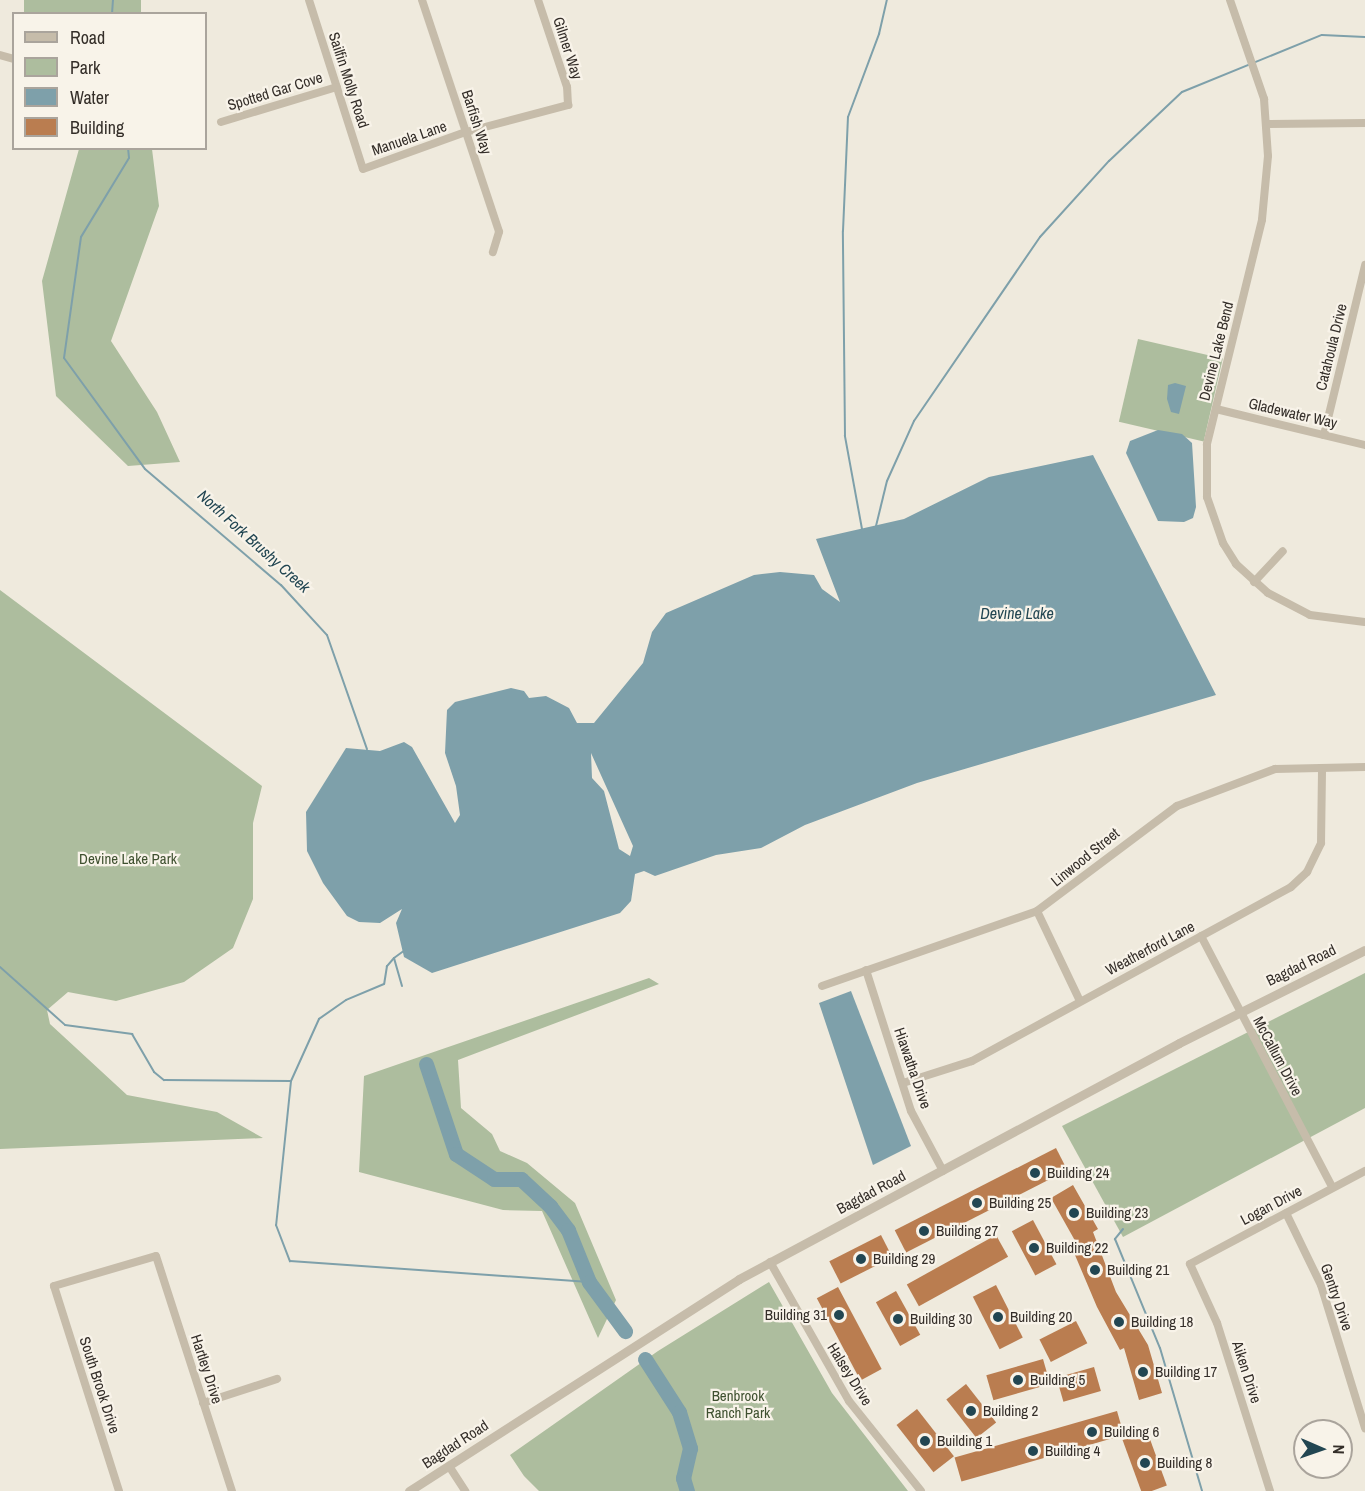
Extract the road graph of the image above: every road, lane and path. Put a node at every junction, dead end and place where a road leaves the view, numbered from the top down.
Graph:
1 (309, 0) edge
2 (422, 0) edge
3 (538, 0) edge
4 (1230, 0) edge
5 (337, 87) junction
6 (568, 105) joint
7 (221, 122) dead end
8 (1365, 123) edge
9 (1268, 124) junction
10 (466, 132) junction
11 (363, 169) joint
12 (493, 252) dead end
13 (1365, 265) edge
14 (1216, 409) junction
15 (1324, 435) junction
16 (1365, 445) edge
17 (1283, 551) dead end
18 (1254, 582) junction
19 (1365, 622) edge
20 (1365, 767) edge
21 (1322, 768) junction
22 (1037, 911) junction
23 (1201, 936) junction
24 (1365, 950) edge
25 (866, 970) junction
26 (822, 986) dead end
27 (1080, 1001) junction
28 (1240, 1012) junction
29 (903, 1083) junction
30 (943, 1171) junction
31 (1365, 1171) edge
32 (1332, 1187) junction
33 (1286, 1213) junction
34 (770, 1262) junction
35 (1190, 1264) joint
36 (54, 1287) joint
37 (277, 1379) dead end
38 (204, 1403) junction
39 (1365, 1428) edge
40 (449, 1466) junction
41 (119, 1491) edge
42 (232, 1491) edge
43 (409, 1491) edge
44 (465, 1491) edge
45 (921, 1491) edge
46 (1270, 1491) edge

1 - 5 street, Sailfin Molly Road
2 - 10 street, Barfish Way
3 - 6 street, Gilmer Way
4 - 9 street, Devine Lake Bend
5 - 7 street, Spotted Gar Cove
5 - 11 street, Sailfin Molly Road
6 - 10 street, Manuela Lane
8 - 9 street
9 - 14 street, Devine Lake Bend
10 - 11 street, Manuela Lane
10 - 12 street, Barfish Way
13 - 15 street, Catahoula Drive
14 - 15 street, Gladewater Way
14 - 18 street, Devine Lake Bend
15 - 16 street, Gladewater Way
17 - 18 street
18 - 19 street, Devine Lake Bend
20 - 21 street, Linwood Street
21 - 22 street, Linwood Street
21 - 23 street, Weatherford Lane
22 - 25 street, Linwood Street
22 - 27 street
23 - 27 street, Weatherford Lane
23 - 28 street, McCallum Drive
24 - 28 street, Bagdad Road
25 - 26 street, Linwood Street
25 - 29 street, Hiawatha Drive
27 - 29 street, Weatherford Lane
28 - 30 street, Bagdad Road
28 - 32 street, McCallum Drive
29 - 30 street, Hiawatha Drive
30 - 34 street, Bagdad Road
31 - 32 street, Logan Drive
32 - 33 street, Logan Drive
33 - 35 street, Logan Drive
33 - 39 street, Gentry Drive
34 - 40 street, Bagdad Road
34 - 45 street, Halsey Drive
35 - 46 street, Aiken Drive
36 - 38 street, Hartley Drive
36 - 41 street, South Brook Drive
37 - 38 street
38 - 42 street, Hartley Drive
40 - 43 street, Bagdad Road
40 - 44 street

